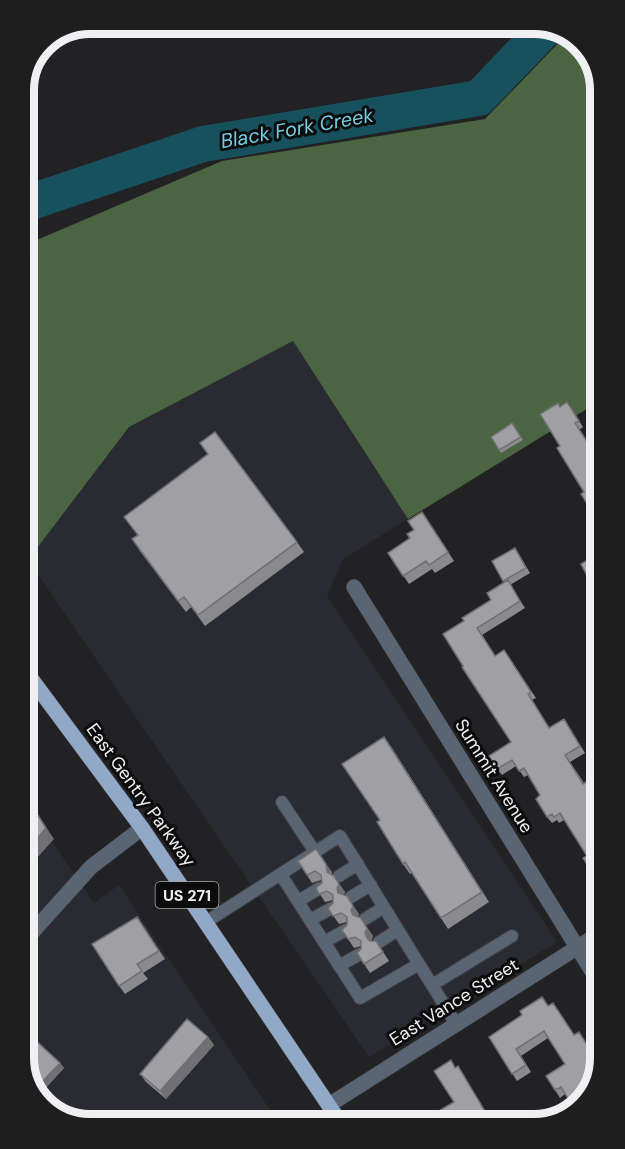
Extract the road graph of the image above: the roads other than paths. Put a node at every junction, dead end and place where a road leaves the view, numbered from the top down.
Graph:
1 (354, 587) dead end
2 (34, 683) edge
3 (282, 802) dead end
4 (142, 828) junction
5 (315, 852) junction
6 (358, 864) junction
7 (281, 874) junction
8 (339, 876) dead end
9 (371, 885) junction
10 (320, 888) edge
11 (351, 897) edge
12 (298, 901) junction
13 (332, 908) edge
14 (384, 908) junction
15 (365, 919) edge
16 (310, 920) junction
17 (206, 922) junction
18 (34, 930) edge
19 (346, 930) edge
20 (398, 930) junction
21 (512, 936) dead end
22 (590, 939) edge
23 (324, 942) junction
24 (379, 942) edge
25 (577, 947) junction
26 (360, 954) edge
27 (419, 964) junction
28 (339, 966) junction
29 (590, 968) edge
30 (432, 985) junction
31 (456, 1024) junction
32 (329, 1105) junction
33 (335, 1114) edge

1 - 25 street, Summit Avenue
2 - 4 main road, East Gentry Parkway / US 271
3 - 5 lane
4 - 17 main road, East Gentry Parkway / US 271
4 - 18 street
5 - 6 lane
5 - 7 lane
6 - 8 lane
6 - 9 lane
7 - 12 lane
7 - 17 lane
9 - 11 lane
9 - 14 lane
10 - 12 lane
12 - 16 lane
13 - 16 lane
14 - 15 lane
14 - 20 lane
16 - 23 lane
17 - 32 main road, East Gentry Parkway / US 271
19 - 23 lane
20 - 24 lane
20 - 27 lane
21 - 30 lane
22 - 25 street, East Vance Street
23 - 28 lane
25 - 29 street, Summit Avenue
25 - 31 street, East Vance Street
26 - 28 lane
27 - 28 lane
27 - 30 lane
30 - 31 lane
31 - 32 street, East Vance Street
32 - 33 main road, East Gentry Parkway / US 271

